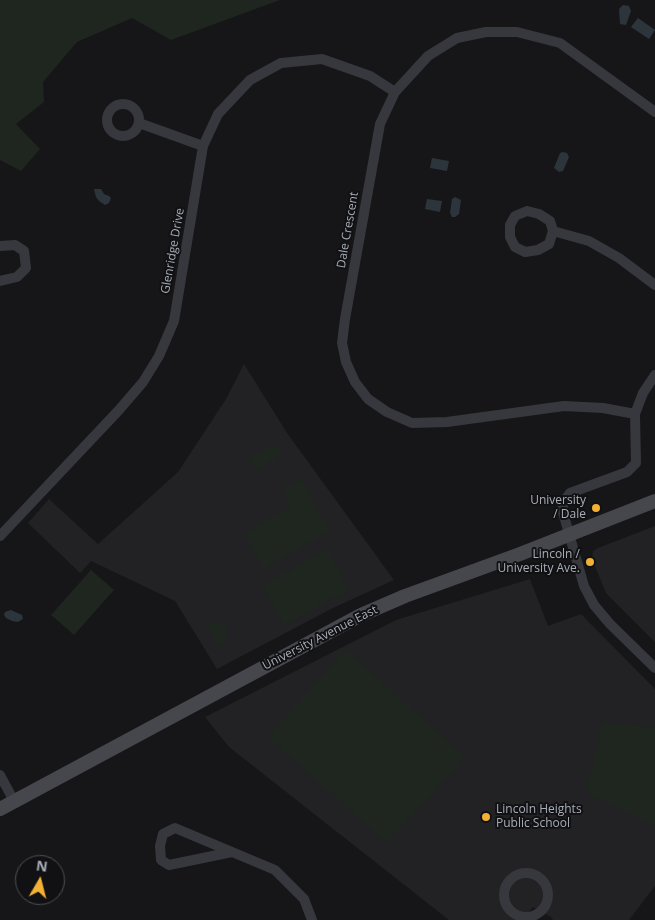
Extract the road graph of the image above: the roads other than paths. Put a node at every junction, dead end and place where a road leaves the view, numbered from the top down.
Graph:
1 (395, 92) junction
2 (655, 112) edge
3 (139, 122) dead end
4 (203, 146) junction
5 (553, 231) junction
6 (0, 246) edge
7 (0, 281) edge
8 (655, 285) edge
9 (655, 375) edge
10 (635, 414) junction
11 (655, 501) edge
12 (569, 535) junction
13 (0, 536) edge
14 (655, 668) edge
15 (0, 776) edge
16 (14, 801) junction
17 (0, 809) edge
18 (232, 852) junction
19 (530, 918) edge
20 (312, 920) edge

1 - 2 street, Dale Crescent
1 - 4 street, Glenridge Drive
1 - 10 street, Dale Crescent
3 - 4 street
4 - 13 street, Glenridge Drive
5 - 5 street
5 - 8 street
6 - 7 street
9 - 10 street
10 - 12 street
11 - 12 main road, University Avenue East
12 - 14 street
12 - 16 main road, University Avenue East
15 - 16 street
16 - 17 main road, University Avenue East
18 - 18 street
18 - 20 street
19 - 19 street

